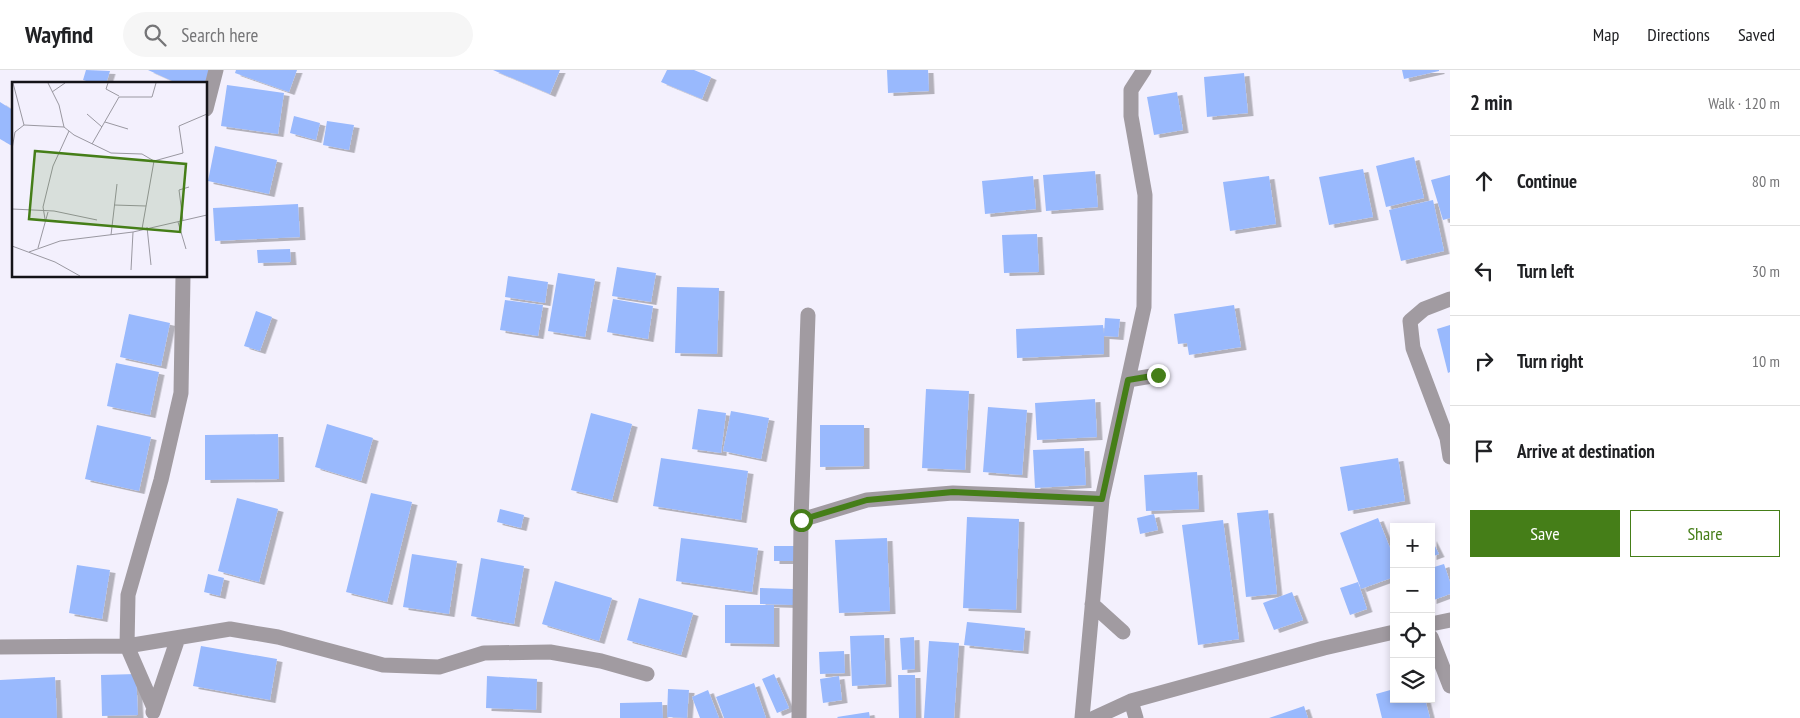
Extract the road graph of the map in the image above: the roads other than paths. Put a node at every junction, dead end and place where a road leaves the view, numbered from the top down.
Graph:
1 (216, 70) edge
2 (1144, 70) edge
3 (208, 101) edge
4 (182, 278) edge
5 (1450, 299) edge
6 (808, 315) dead end
7 (1158, 375) dead end
8 (1128, 380) junction
9 (1450, 456) edge
10 (1102, 499) junction
11 (801, 520) junction
12 (1092, 604) junction
13 (1450, 620) edge
14 (1435, 623) edge
15 (1122, 632) dead end
16 (1390, 633) edge
17 (178, 638) junction
18 (127, 646) junction
19 (0, 647) edge
20 (1435, 647) edge
21 (648, 674) dead end
22 (1450, 686) edge
23 (1131, 701) junction
24 (153, 713) edge
25 (799, 718) edge
26 (1082, 718) edge
27 (1094, 718) edge
28 (1136, 718) edge

1 - 3 street
2 - 8 street
4 - 18 street
5 - 9 street
6 - 11 street
7 - 8 street
8 - 10 street
10 - 11 street
10 - 12 street
11 - 25 street
12 - 15 street
12 - 26 street
13 - 14 street
16 - 23 street
17 - 18 street
17 - 21 street
17 - 24 street
18 - 19 street
18 - 24 street
20 - 22 street
23 - 27 street
23 - 28 street

